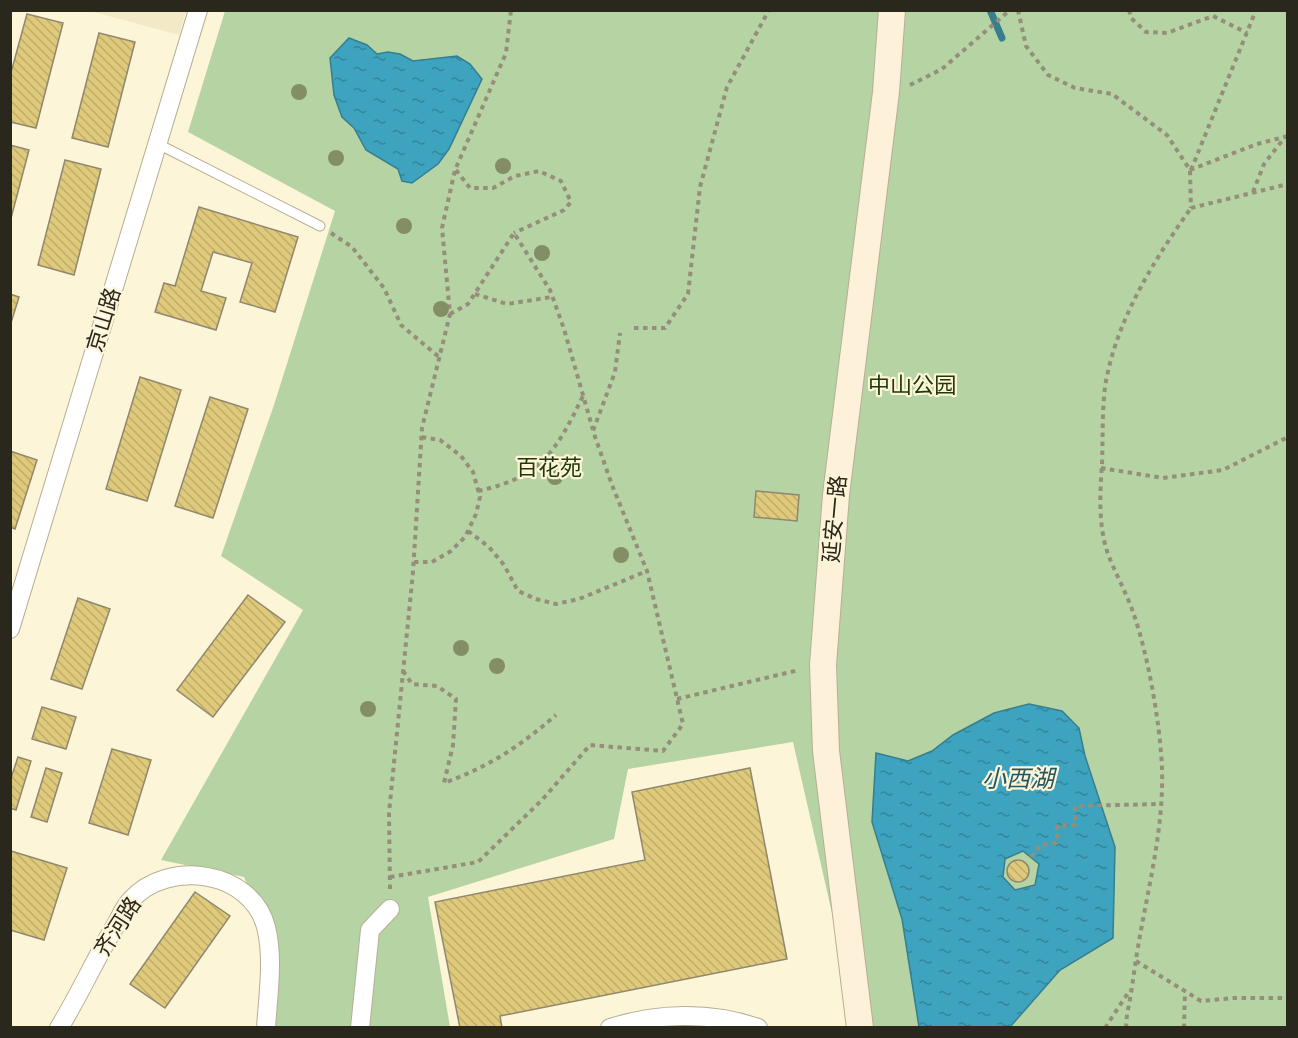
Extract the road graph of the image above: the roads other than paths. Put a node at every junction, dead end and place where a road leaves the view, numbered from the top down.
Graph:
1 (198, 10) edge
2 (892, 10) edge
3 (158, 144) junction
4 (320, 226) road end
5 (10, 629) edge
6 (390, 909) road end
7 (59, 1028) edge
8 (266, 1028) edge
9 (360, 1028) edge
10 (610, 1028) edge
11 (758, 1028) edge
12 (860, 1028) edge

1 - 3 street, 京山路
2 - 12 main road, 延安一路
3 - 4 lane
3 - 5 street, 京山路
6 - 9 street
7 - 8 street, 齐河路
10 - 11 street

